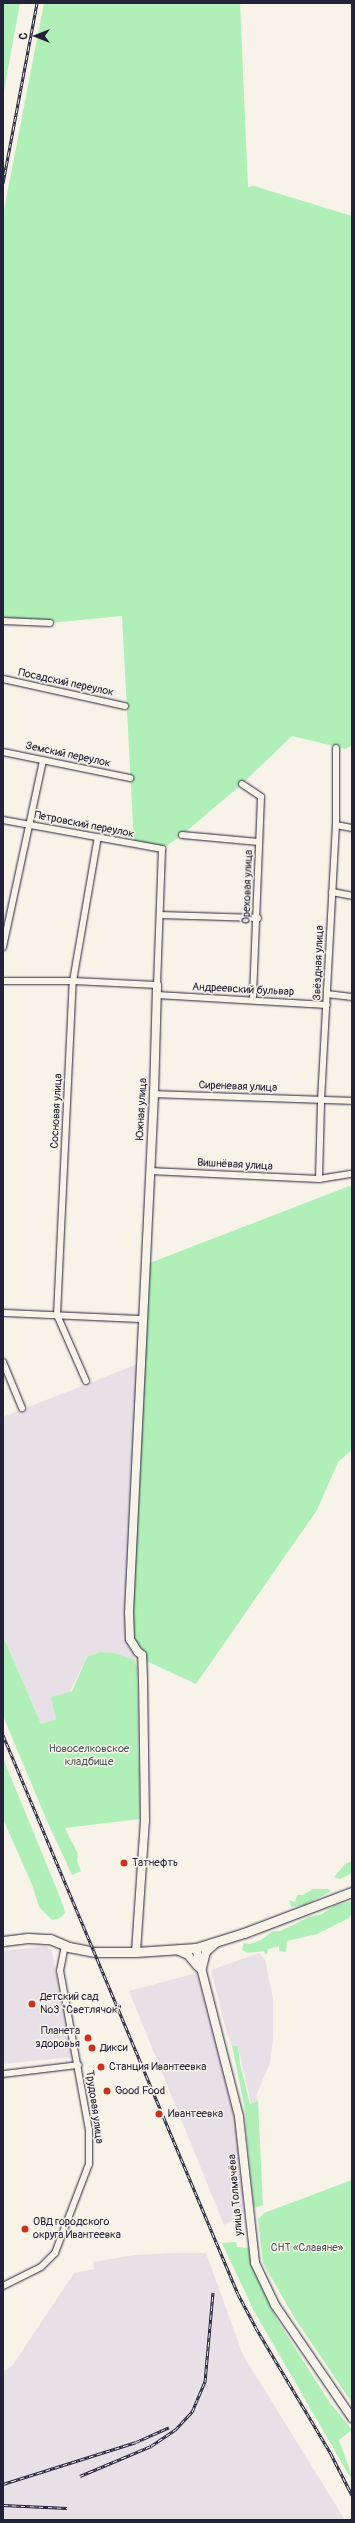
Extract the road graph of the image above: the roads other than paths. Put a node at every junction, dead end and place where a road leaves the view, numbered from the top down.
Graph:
1 (3, 622) edge
2 (50, 623) dead end
3 (3, 679) edge
4 (125, 706) dead end
5 (336, 748) dead end
6 (3, 752) edge
7 (43, 760) junction
8 (130, 778) dead end
9 (242, 784) dead end
10 (3, 820) edge
11 (28, 824) junction
12 (336, 825) junction
13 (352, 828) edge
14 (182, 835) dead end
15 (98, 837) junction
16 (259, 842) junction
17 (162, 849) joint
18 (332, 892) junction
19 (352, 896) edge
20 (160, 915) junction
21 (258, 918) junction
22 (3, 948) edge
23 (3, 981) edge
24 (73, 981) junction
25 (157, 985) junction
26 (327, 994) junction
27 (157, 996) junction
28 (352, 997) edge
29 (253, 1000) junction
30 (327, 1005) junction
31 (154, 1094) junction
32 (321, 1101) junction
33 (352, 1102) edge
34 (150, 1171) junction
35 (352, 1174) edge
36 (319, 1179) junction
37 (3, 1313) edge
38 (57, 1315) junction
39 (142, 1319) junction
40 (3, 1362) edge
41 (86, 1381) dead end
42 (22, 1408) dead end
43 (352, 1892) edge
44 (3, 1942) edge
45 (217, 1942) junction
46 (65, 1945) junction
47 (196, 1948) junction
48 (177, 1950) junction
49 (136, 1952) junction
50 (202, 1972) junction
51 (78, 2065) junction
52 (3, 2074) edge
53 (3, 2286) edge
54 (352, 2418) edge

1 - 2 street
3 - 4 street, Посадский переулок
5 - 12 street, Звёздная улица
6 - 7 street, Земский переулок
7 - 8 street, Земский переулок
7 - 11 street
9 - 16 street, Ореховая улица
10 - 11 street, Петровский переулок
11 - 15 street, Петровский переулок
11 - 22 street
12 - 13 street
12 - 18 street, Звёздная улица
14 - 16 street
15 - 17 street, Петровский переулок
15 - 24 street, Сосновая улица
16 - 21 street, Ореховая улица
17 - 20 street, Южная улица
18 - 19 street
18 - 26 street, Звёздная улица
20 - 21 street
20 - 25 street, Южная улица
21 - 29 street, Ореховая улица
23 - 24 street
24 - 25 street
24 - 38 street, Сосновая улица
25 - 27 street, Южная улица
26 - 28 street
26 - 30 street, Звёздная улица
27 - 29 street, Андреевский бульвар
27 - 31 street, Южная улица
29 - 30 street, Андреевский бульвар
30 - 32 street, Звёздная улица
31 - 32 street, Сиреневая улица
31 - 34 street, Южная улица
32 - 33 street, Сиреневая улица
32 - 36 street, Звёздная улица
34 - 36 street, Вишнёвая улица
34 - 39 street, Южная улица
35 - 36 street, Вишнёвая улица
37 - 38 street
38 - 39 street
38 - 41 street, Сосновая улица
39 - 49 street, Южная улица
40 - 42 street
43 - 45 main road
44 - 46 main road
45 - 47 main road
45 - 50 street
46 - 49 main road
46 - 51 street, Трудовая улица
47 - 48 main road
47 - 50 street, улица Толмачёва
48 - 49 main road
48 - 50 street
50 - 54 street, улица Толмачёва
51 - 52 street
51 - 53 street, Трудовая улица

